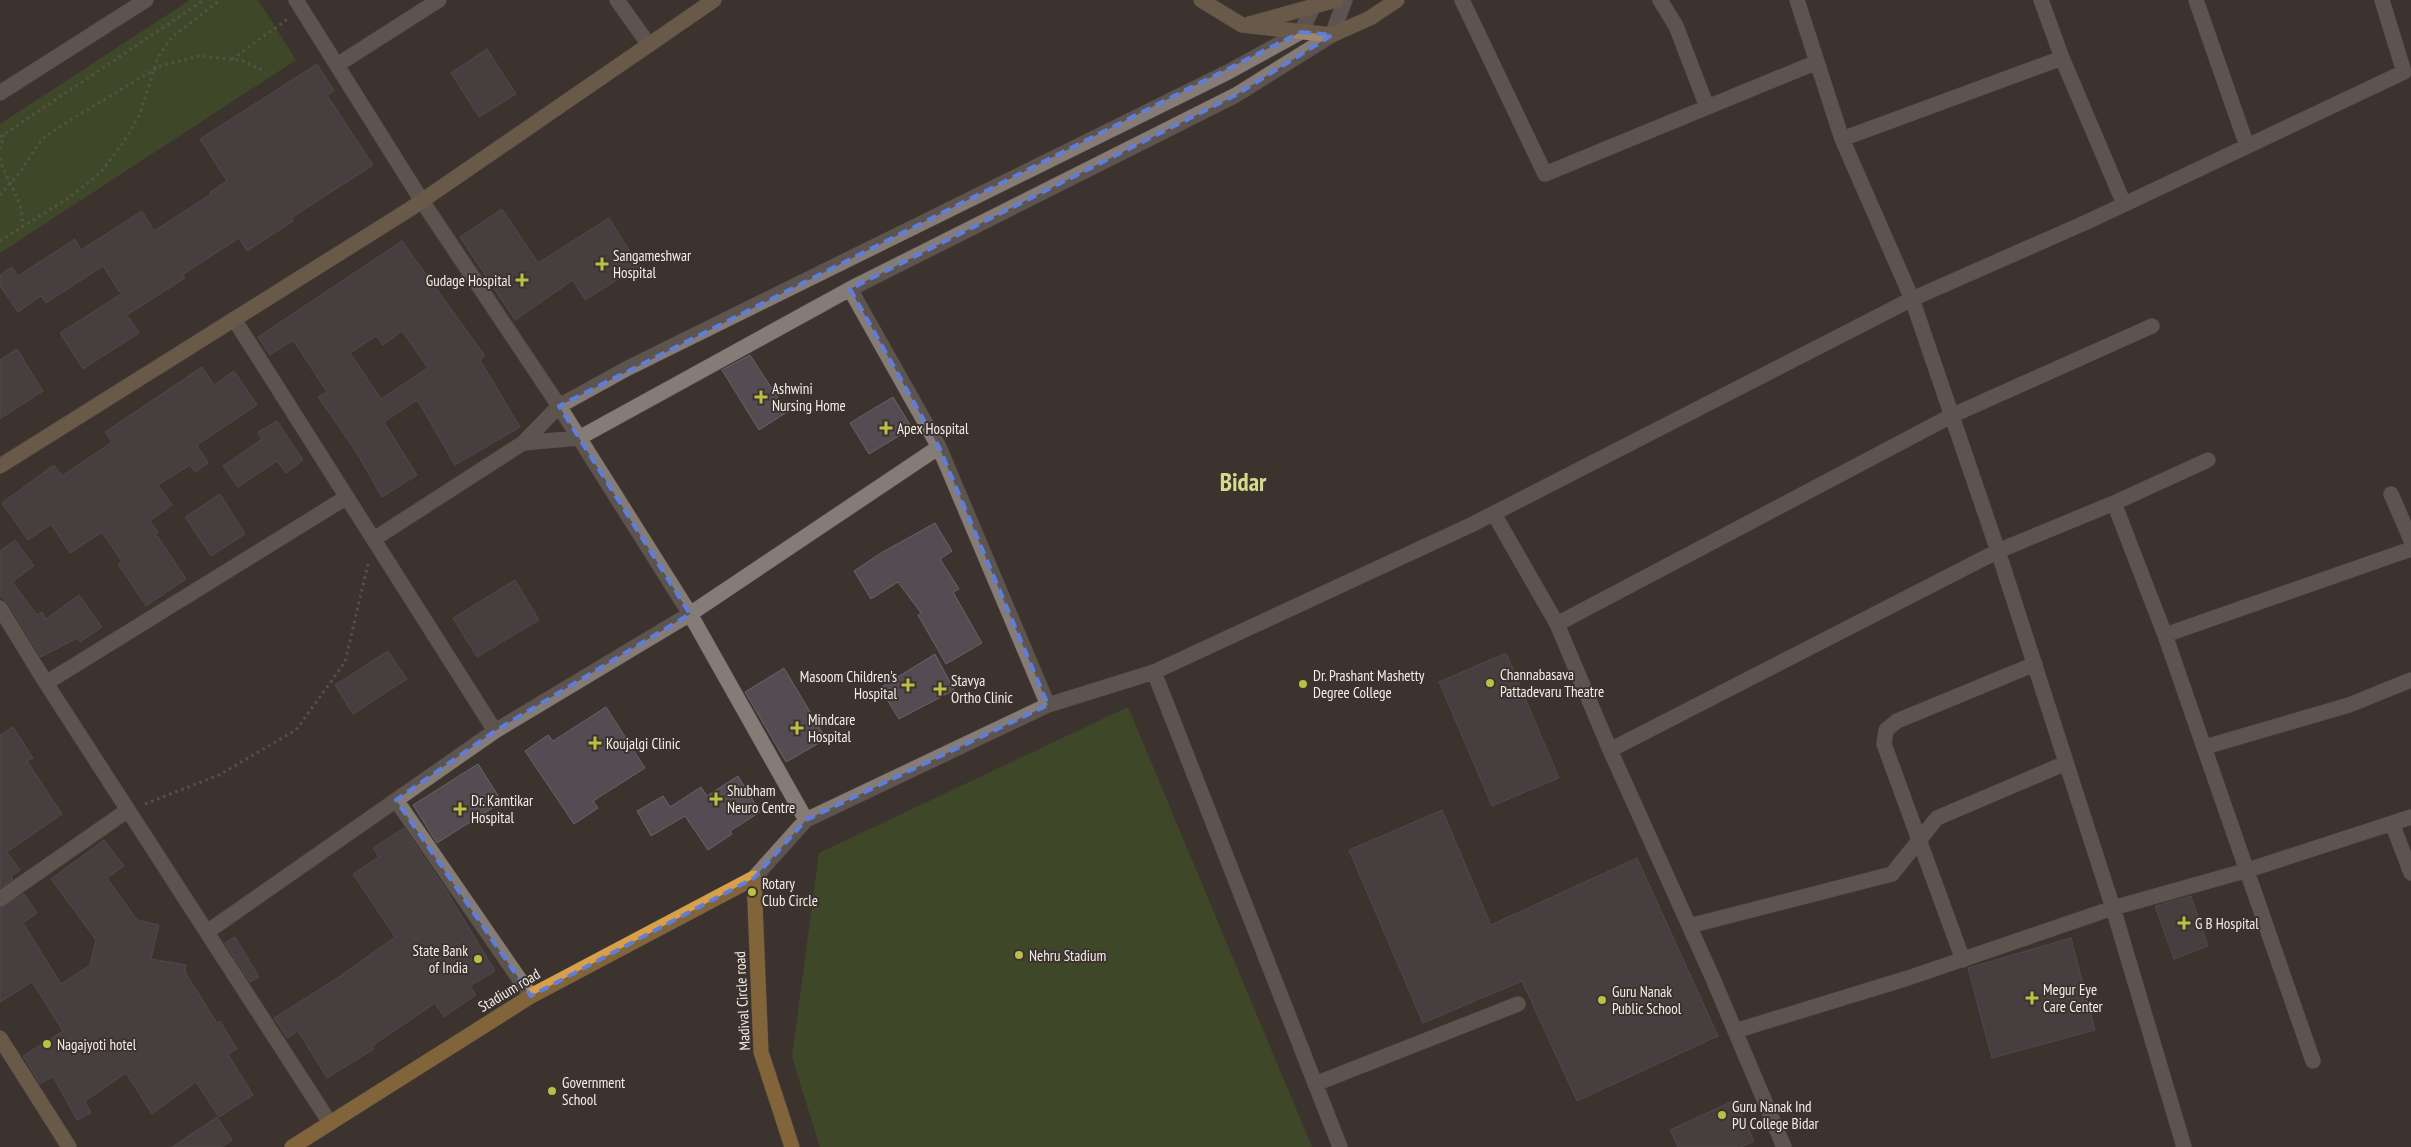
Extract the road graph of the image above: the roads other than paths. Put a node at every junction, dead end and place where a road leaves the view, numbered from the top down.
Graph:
1 (146, 0) edge
2 (439, 0) edge
3 (617, 0) edge
4 (714, 0) edge
5 (1200, 0) edge
6 (1336, 0) edge
7 (1345, 0) edge
8 (1397, 0) edge
9 (1462, 0) edge
10 (1660, 0) edge
11 (1797, 0) edge
12 (2041, 0) edge
13 (2196, 0) edge
14 (2382, 0) edge
15 (299, 4) edge
16 (1314, 5) junction
17 (1242, 25) junction
18 (1301, 32) junction
19 (1332, 35) junction
20 (649, 45) junction
21 (2062, 58) junction
22 (1817, 62) junction
23 (337, 65) junction
24 (2408, 71) edge
25 (0, 93) edge
26 (1707, 107) junction
27 (1842, 140) junction
28 (2247, 146) junction
29 (422, 201) junction
30 (2124, 204) junction
31 (850, 289) junction
32 (1912, 299) junction
33 (234, 319) junction
34 (2152, 326) dead end
35 (559, 406) junction
36 (1951, 416) junction
37 (579, 438) junction
38 (523, 443) junction
39 (939, 447) junction
40 (2208, 460) dead end
41 (0, 466) edge
42 (2391, 494) dead end
43 (347, 497) junction
44 (2114, 503) junction
45 (1494, 514) junction
46 (374, 539) junction
47 (2411, 540) edge
48 (2411, 549) edge
49 (1998, 551) junction
50 (0, 608) edge
51 (690, 614) junction
52 (1557, 624) junction
53 (2165, 635) junction
54 (2034, 664) junction
55 (1154, 672) junction
56 (2411, 680) edge
57 (46, 683) junction
58 (1048, 705) junction
59 (495, 731) junction
60 (2204, 747) junction
61 (1610, 750) junction
62 (2066, 762) junction
63 (396, 800) junction
64 (128, 810) junction
65 (2411, 817) edge
66 (806, 820) junction
67 (2392, 823) junction
68 (1920, 839) junction
69 (2248, 870) junction
70 (2411, 872) edge
71 (754, 878) junction
72 (0, 899) edge
73 (2113, 908) junction
74 (1689, 926) junction
75 (206, 932) junction
76 (1963, 960) junction
77 (530, 996) junction
78 (1518, 1004) dead end
79 (1734, 1031) junction
80 (0, 1038) edge
81 (2313, 1061) dead end
82 (1315, 1084) junction
83 (330, 1123) junction
84 (69, 1147) edge
85 (292, 1147) edge
86 (792, 1147) edge
87 (1340, 1147) edge
88 (1784, 1147) edge
89 (2184, 1147) edge

1 - 25 street
2 - 23 street
3 - 20 street
4 - 20 main road
5 - 17 main road
6 - 16 main road
7 - 19 street
8 - 19 main road
9 - 26 street
10 - 26 street
11 - 22 street
12 - 21 street
13 - 28 street
14 - 24 street
15 - 23 street
16 - 17 main road
16 - 18 street
17 - 18 main road
18 - 19 main road
18 - 35 street
19 - 31 street
20 - 29 main road
21 - 27 street
21 - 30 street
22 - 26 street
22 - 27 street
23 - 29 street
24 - 28 street
27 - 32 street
28 - 30 street
29 - 33 main road
29 - 35 street
30 - 32 street
31 - 37 street
31 - 39 street
32 - 36 street
32 - 45 street
33 - 41 main road
33 - 43 street
34 - 36 street
35 - 37 street
35 - 38 street
36 - 49 street
36 - 52 street
37 - 38 street
37 - 51 street
38 - 46 street
39 - 51 street
39 - 58 street
40 - 44 street
42 - 47 street
43 - 46 street
43 - 57 street
44 - 49 street
44 - 53 street
45 - 52 street
45 - 55 street
46 - 59 street
48 - 53 street
49 - 54 street
49 - 61 street
50 - 57 street
51 - 59 street
51 - 66 street
52 - 61 street
53 - 60 street
54 - 62 street
54 - 68 street
55 - 58 street
55 - 82 street
56 - 60 street
57 - 64 street
58 - 66 street
59 - 63 street
60 - 69 street
61 - 74 street
62 - 68 street
62 - 73 street
63 - 75 street
63 - 77 street
64 - 72 street
64 - 75 street
65 - 67 street
66 - 71 street
67 - 69 street
67 - 70 street
68 - 74 street
68 - 76 street
69 - 73 street
69 - 81 street
71 - 77 highway, Stadium road
71 - 86 highway, Madival Circle road
73 - 76 street
73 - 89 street
74 - 79 street
75 - 83 street
76 - 79 street
77 - 83 highway, Stadium road
78 - 82 street
79 - 88 street
80 - 84 main road
82 - 87 street
83 - 85 highway, Stadium road

